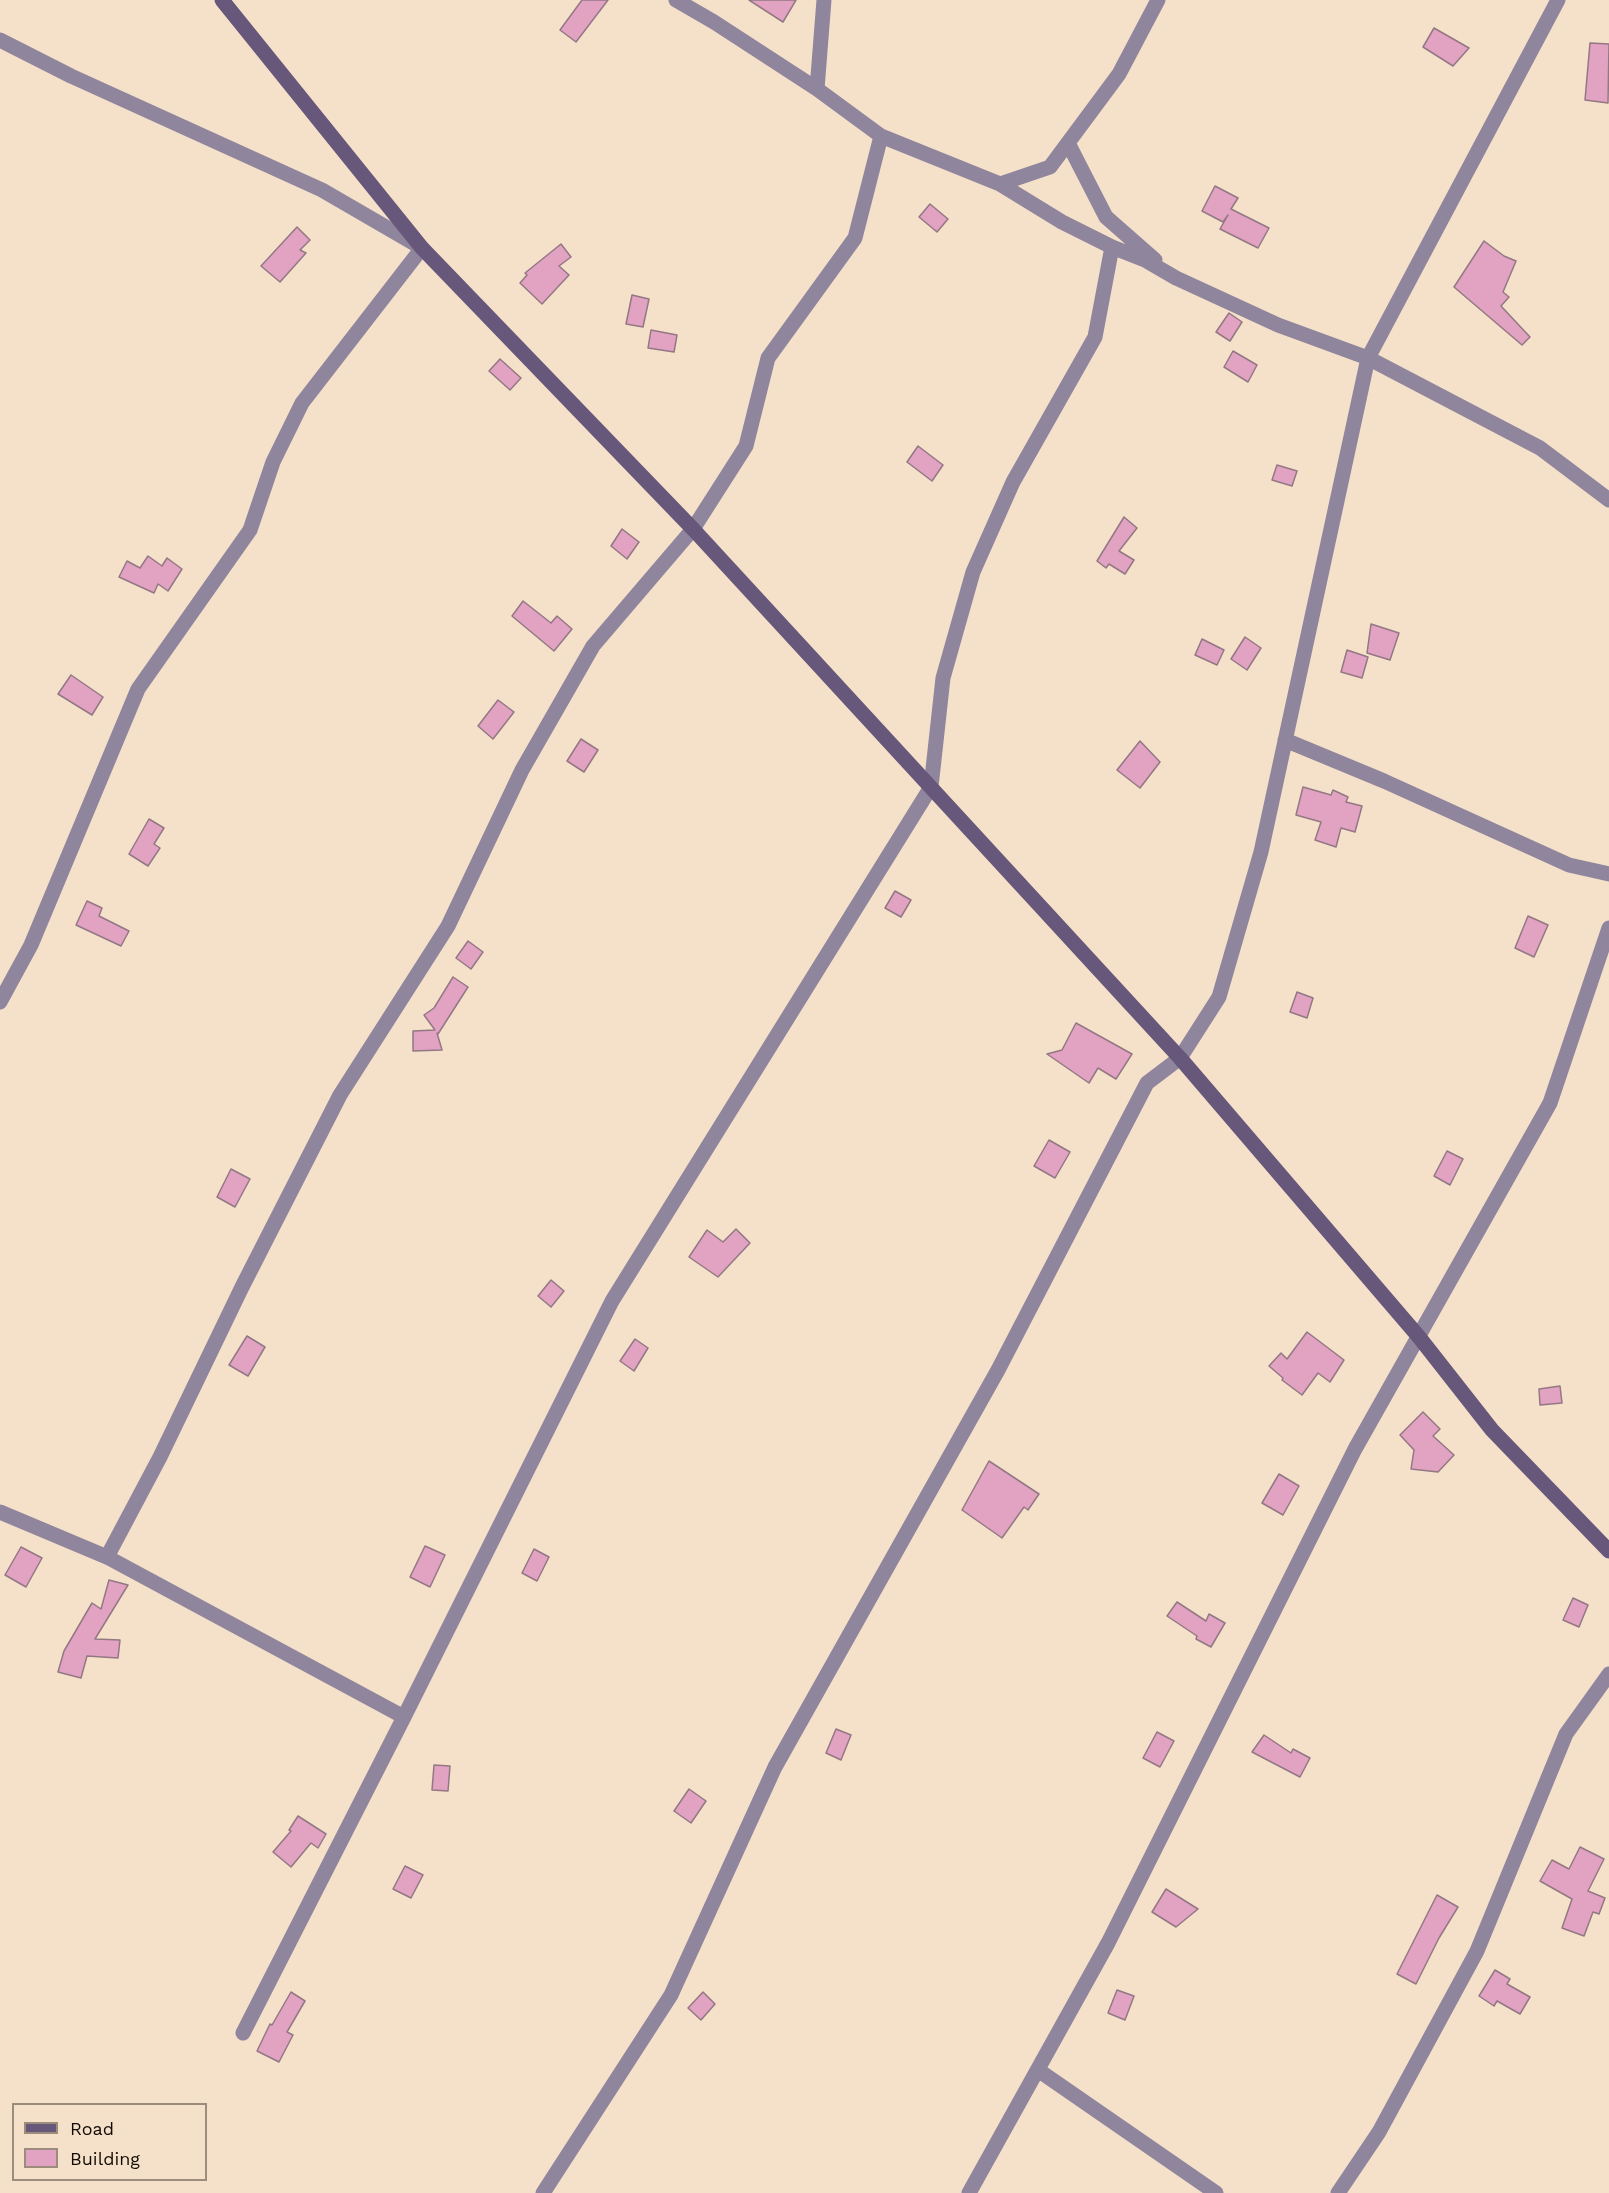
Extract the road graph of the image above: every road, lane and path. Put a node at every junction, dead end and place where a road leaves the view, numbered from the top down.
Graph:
1 (222, 0) edge
2 (676, 0) edge
3 (824, 0) edge
4 (1158, 0) edge
5 (1558, 0) edge
6 (0, 40) edge
7 (817, 89) junction
8 (881, 136) junction
9 (1068, 143) junction
10 (1000, 184) junction
11 (1112, 247) junction
12 (422, 248) junction
13 (1176, 278) junction
14 (1368, 358) junction
15 (1609, 500) edge
16 (693, 529) junction
17 (1285, 740) junction
18 (931, 787) junction
19 (1609, 874) edge
20 (1609, 928) edge
21 (0, 1002) edge
22 (1180, 1058) junction
23 (1419, 1337) junction
24 (0, 1512) edge
25 (1609, 1551) edge
26 (107, 1557) junction
27 (1609, 1674) edge
28 (404, 1717) junction
29 (243, 2033) dead end
30 (1038, 2070) junction
31 (543, 2193) edge
32 (969, 2193) edge
33 (1216, 2193) edge
34 (1338, 2193) edge

1 - 12 street
2 - 7 street
3 - 7 street
4 - 9 street
5 - 14 street
6 - 12 street
7 - 8 street
8 - 10 street
8 - 16 street
9 - 10 street
9 - 13 street
10 - 11 street
11 - 13 street
11 - 18 street
12 - 16 street
12 - 21 street
13 - 14 street
14 - 15 street
14 - 17 street
16 - 18 street
16 - 26 street
17 - 19 street
17 - 22 street
18 - 22 street
18 - 28 street
20 - 23 street
22 - 23 street
22 - 31 street
23 - 25 street
23 - 30 street
24 - 26 street
26 - 28 street
27 - 34 street
28 - 29 street
30 - 32 street
30 - 33 street

